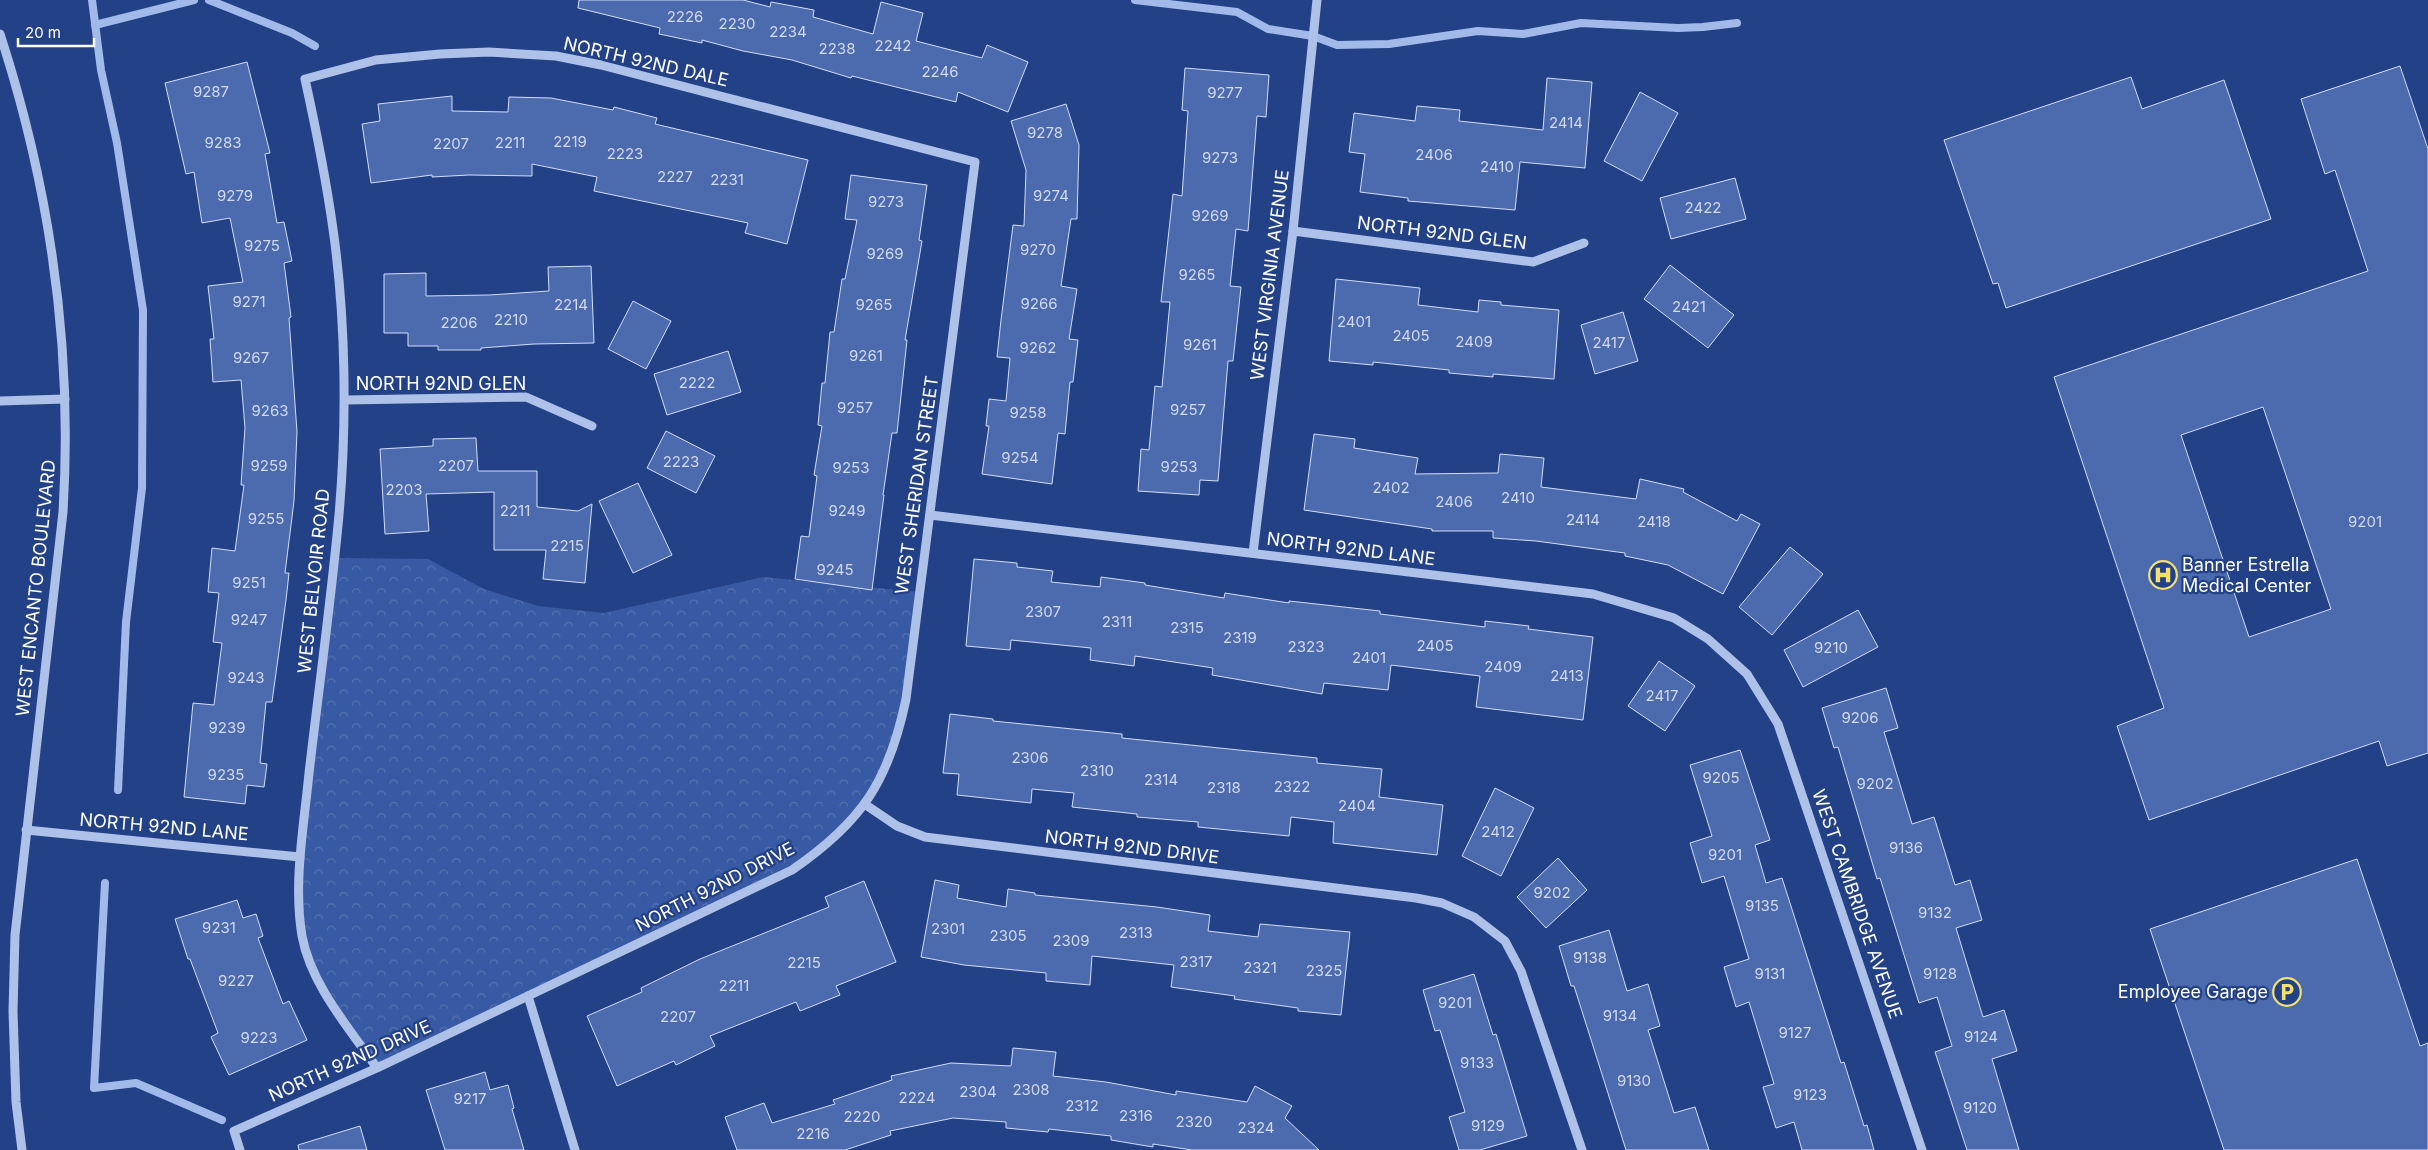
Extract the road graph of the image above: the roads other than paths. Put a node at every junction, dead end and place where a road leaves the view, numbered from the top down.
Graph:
1 (1316, 0) edge
2 (0, 34) edge
3 (305, 79) joint
4 (975, 162) joint
5 (1293, 230) junction
6 (1584, 243) dead end
7 (65, 399) junction
8 (345, 400) junction
9 (0, 401) edge
10 (592, 426) dead end
11 (930, 515) junction
12 (1253, 553) junction
13 (1748, 674) joint
14 (866, 805) junction
15 (26, 830) junction
16 (300, 857) junction
17 (528, 996) junction
18 (377, 1068) junction
19 (22, 1150) edge
20 (240, 1150) edge
21 (575, 1150) edge
22 (1582, 1150) edge
23 (1922, 1150) edge

1 - 5 street, WEST VIRGINIA AVENUE
2 - 7 street, WEST ENCANTO BOULEVARD
3 - 4 street, NORTH 92ND DALE
3 - 8 street, WEST BELVOIR ROAD
4 - 11 street, WEST SHERIDAN STREET
5 - 6 street, NORTH 92ND GLEN
5 - 12 street, WEST VIRGINIA AVENUE
7 - 9 street
7 - 15 street, WEST ENCANTO BOULEVARD
8 - 10 street, NORTH 92ND GLEN
8 - 16 street, WEST BELVOIR ROAD
11 - 12 street, NORTH 92ND LANE
11 - 14 street, WEST SHERIDAN STREET
12 - 13 street, NORTH 92ND LANE
13 - 23 street, WEST CAMBRIDGE AVENUE
14 - 17 street, NORTH 92ND DRIVE
14 - 22 street, NORTH 92ND DRIVE
15 - 16 street, NORTH 92ND LANE
15 - 19 street, WEST ENCANTO BOULEVARD
16 - 18 street, WEST BELVOIR ROAD
17 - 18 street, NORTH 92ND DRIVE
17 - 21 street
18 - 20 street, NORTH 92ND DRIVE

